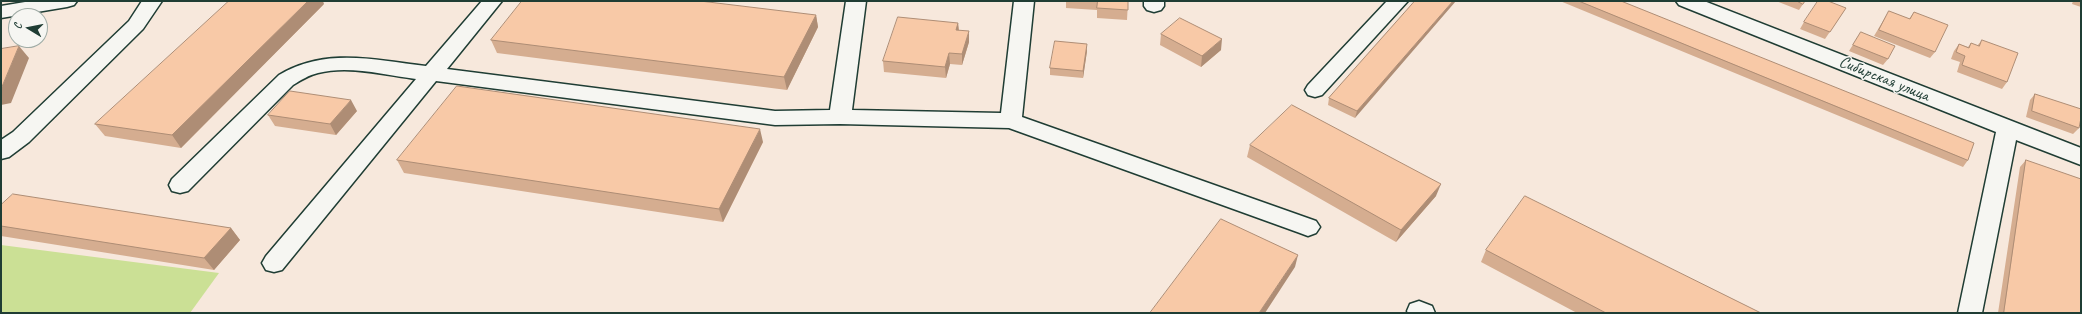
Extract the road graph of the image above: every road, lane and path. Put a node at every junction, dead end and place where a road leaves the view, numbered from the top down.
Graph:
1 (67, 1) edge
2 (152, 1) edge
3 (492, 1) edge
4 (856, 1) edge
5 (1024, 1) edge
6 (1398, 1) edge
7 (1686, 1) edge
8 (1, 12) edge
9 (432, 74) junction
10 (1315, 90) dead end
11 (840, 116) junction
12 (1011, 121) junction
13 (2008, 128) junction
14 (1, 151) edge
15 (2081, 157) edge
16 (180, 185) dead end
17 (1308, 227) dead end
18 (274, 263) dead end
19 (1970, 313) edge

1 - 8 street
2 - 14 street
3 - 9 street
4 - 11 street
5 - 12 street
6 - 10 street
7 - 13 street, Сибирская улица
9 - 11 street
9 - 16 street
9 - 18 street
11 - 12 street
12 - 17 street
13 - 15 street, Сибирская улица
13 - 19 street

